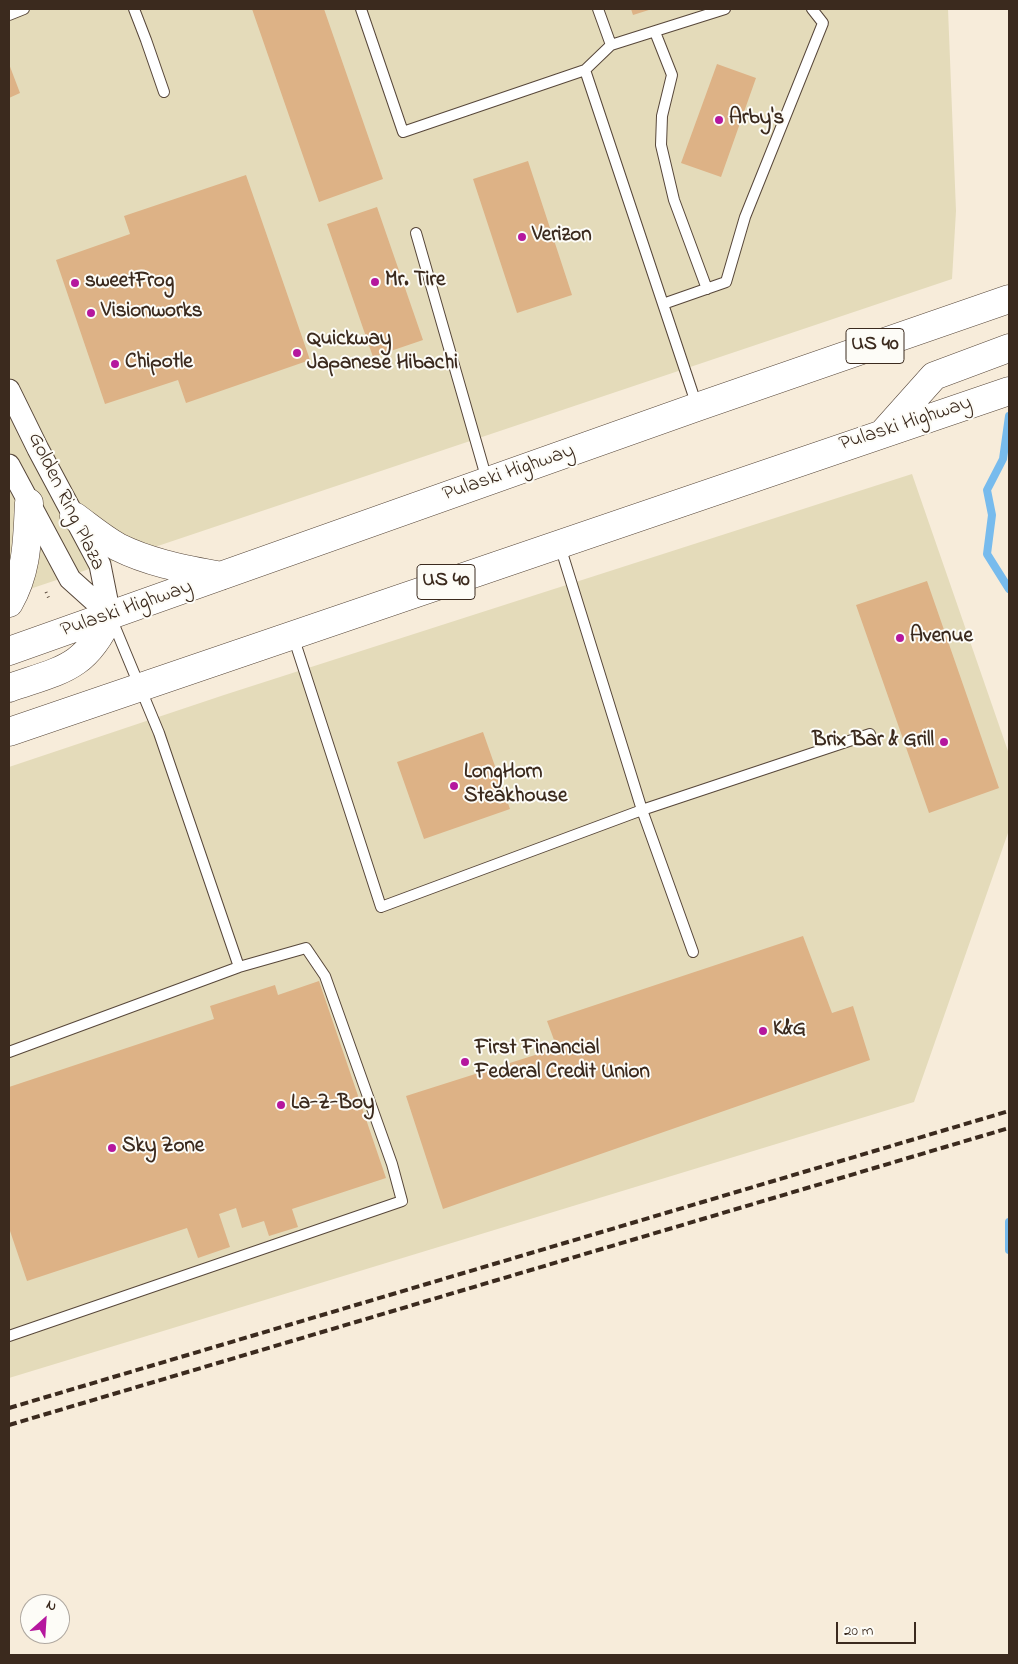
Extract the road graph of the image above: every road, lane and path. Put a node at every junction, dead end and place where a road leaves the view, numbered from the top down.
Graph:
1 (24, 9) edge
2 (134, 9) edge
3 (361, 9) edge
4 (598, 9) edge
5 (725, 9) edge
6 (812, 9) edge
7 (9, 14) edge
8 (655, 32) junction
9 (611, 45) junction
10 (585, 70) junction
11 (164, 92) dead end
12 (416, 233) dead end
13 (707, 289) junction
14 (1002, 302) edge
15 (663, 304) junction
16 (1000, 351) edge
17 (9, 390) edge
18 (999, 394) edge
19 (697, 407) junction
20 (883, 433) junction
21 (9, 464) edge
22 (488, 481) junction
23 (30, 502) junction
24 (74, 516) junction
25 (559, 544) junction
26 (222, 576) junction
27 (46, 592) dead end
28 (50, 600) dead end
29 (9, 603) edge
30 (110, 615) junction
31 (293, 635) junction
32 (9, 651) edge
33 (140, 687) junction
34 (9, 688) edge
35 (9, 732) edge
36 (870, 734) dead end
37 (642, 810) junction
38 (693, 952) dead end
39 (239, 966) junction
40 (9, 1052) edge
41 (9, 1336) edge

1 - 7 lane
2 - 11 lane
3 - 10 lane
4 - 9 lane
5 - 8 lane
6 - 13 lane
8 - 9 lane
8 - 13 lane
9 - 10 lane
10 - 15 lane
12 - 22 lane
13 - 15 lane
14 - 19 highway, Pulaski Highway / US 40
15 - 19 lane
16 - 20 highway
17 - 24 street, Golden Ring Plaza
18 - 20 highway, Pulaski Highway / US 40
19 - 22 highway, Pulaski Highway / US 40
20 - 25 highway, Pulaski Highway / US 40
21 - 23 street, Golden Ring Plaza
22 - 26 highway, Pulaski Highway / US 40
23 - 29 highway
23 - 30 street, Golden Ring Plaza
24 - 26 highway
24 - 30 street, Golden Ring Plaza
25 - 31 highway, Pulaski Highway / US 40
25 - 37 lane
26 - 30 highway, Pulaski Highway / US 40
27 - 28 path
30 - 32 highway, Pulaski Highway / US 40
30 - 33 lane
30 - 34 highway
31 - 33 highway, Pulaski Highway / US 40
31 - 37 lane
33 - 35 highway, Pulaski Highway / US 40
33 - 39 lane
36 - 37 lane
37 - 38 lane
39 - 40 lane
39 - 41 lane

